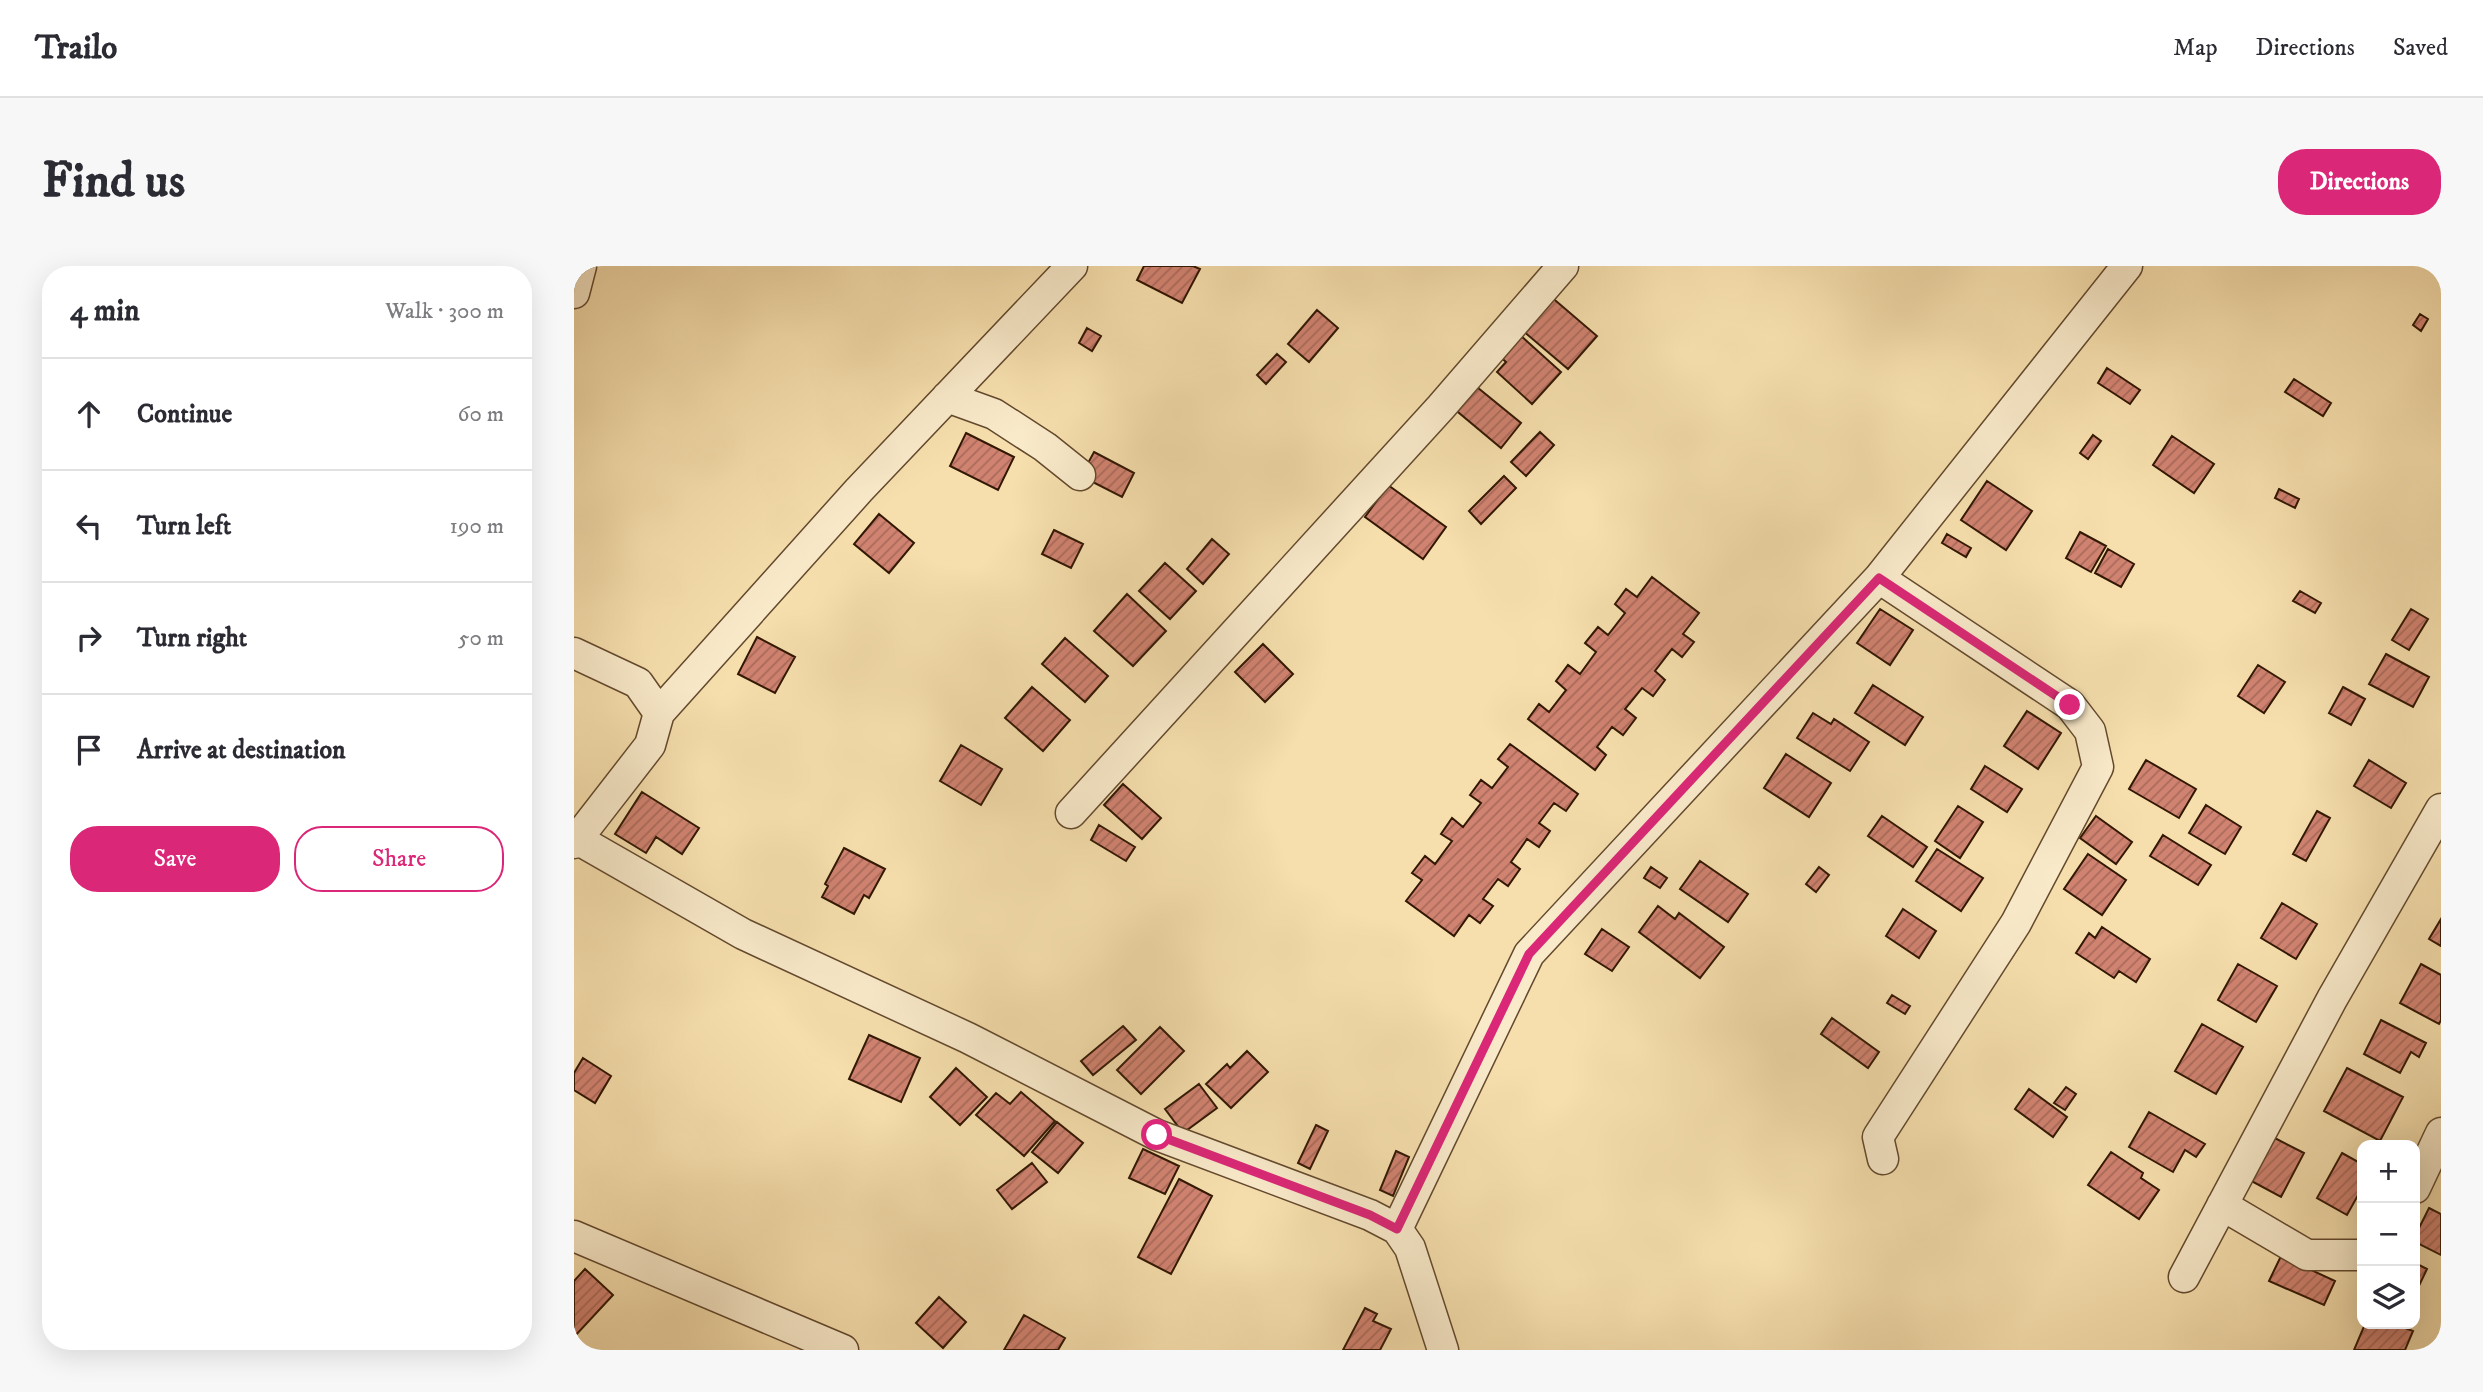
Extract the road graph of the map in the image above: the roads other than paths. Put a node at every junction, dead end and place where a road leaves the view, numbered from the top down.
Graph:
1 (581, 266) edge
2 (1072, 266) edge
3 (1563, 266) edge
4 (2127, 266) edge
5 (574, 293) edge
6 (947, 397) junction
7 (1080, 475) dead end
8 (1879, 578) junction
9 (574, 653) edge
10 (659, 713) junction
11 (2441, 809) edge
12 (1071, 813) dead end
13 (575, 841) edge
14 (2441, 1133) edge
15 (1883, 1159) dead end
16 (2420, 1177) edge
17 (2222, 1205) junction
18 (1397, 1229) junction
19 (574, 1236) edge
20 (2357, 1255) edge
21 (2184, 1277) dead end
22 (843, 1350) edge
23 (1443, 1350) edge

1 - 5 street
2 - 6 street
3 - 12 street
4 - 8 street
6 - 7 street
6 - 10 street
8 - 15 street
8 - 18 street
9 - 10 street
10 - 13 street
11 - 17 street
13 - 18 street
14 - 16 street
17 - 20 street
17 - 21 street
18 - 23 street
19 - 22 street

